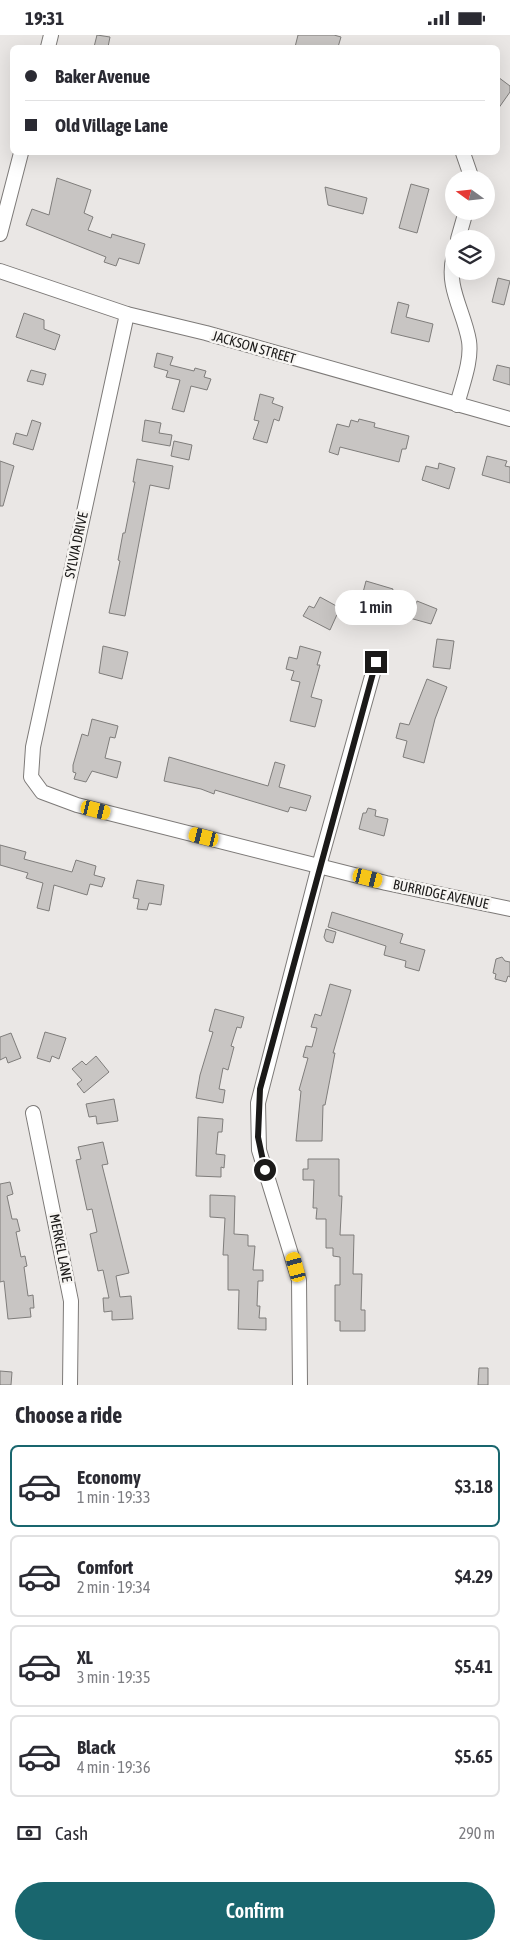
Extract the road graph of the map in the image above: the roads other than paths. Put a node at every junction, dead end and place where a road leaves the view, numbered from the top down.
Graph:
1 (20, 155) edge
2 (464, 155) edge
3 (469, 170) edge
4 (0, 234) edge
5 (0, 271) edge
6 (452, 280) edge
7 (127, 314) junction
8 (457, 405) junction
9 (510, 419) edge
10 (376, 662) dead end
11 (31, 777) joint
12 (319, 866) junction
13 (510, 909) edge
14 (33, 1113) dead end
15 (70, 1385) edge
16 (300, 1385) edge

1 - 4 street
2 - 3 street
5 - 7 street, JACKSON STREET
6 - 8 street
7 - 8 street, JACKSON STREET
7 - 11 street, SYLVIA DRIVE
8 - 9 street, JACKSON STREET
10 - 12 street
11 - 12 street, BURRIDGE AVENUE
12 - 13 street, BURRIDGE AVENUE
12 - 16 street
14 - 15 street, MERKEL LANE

